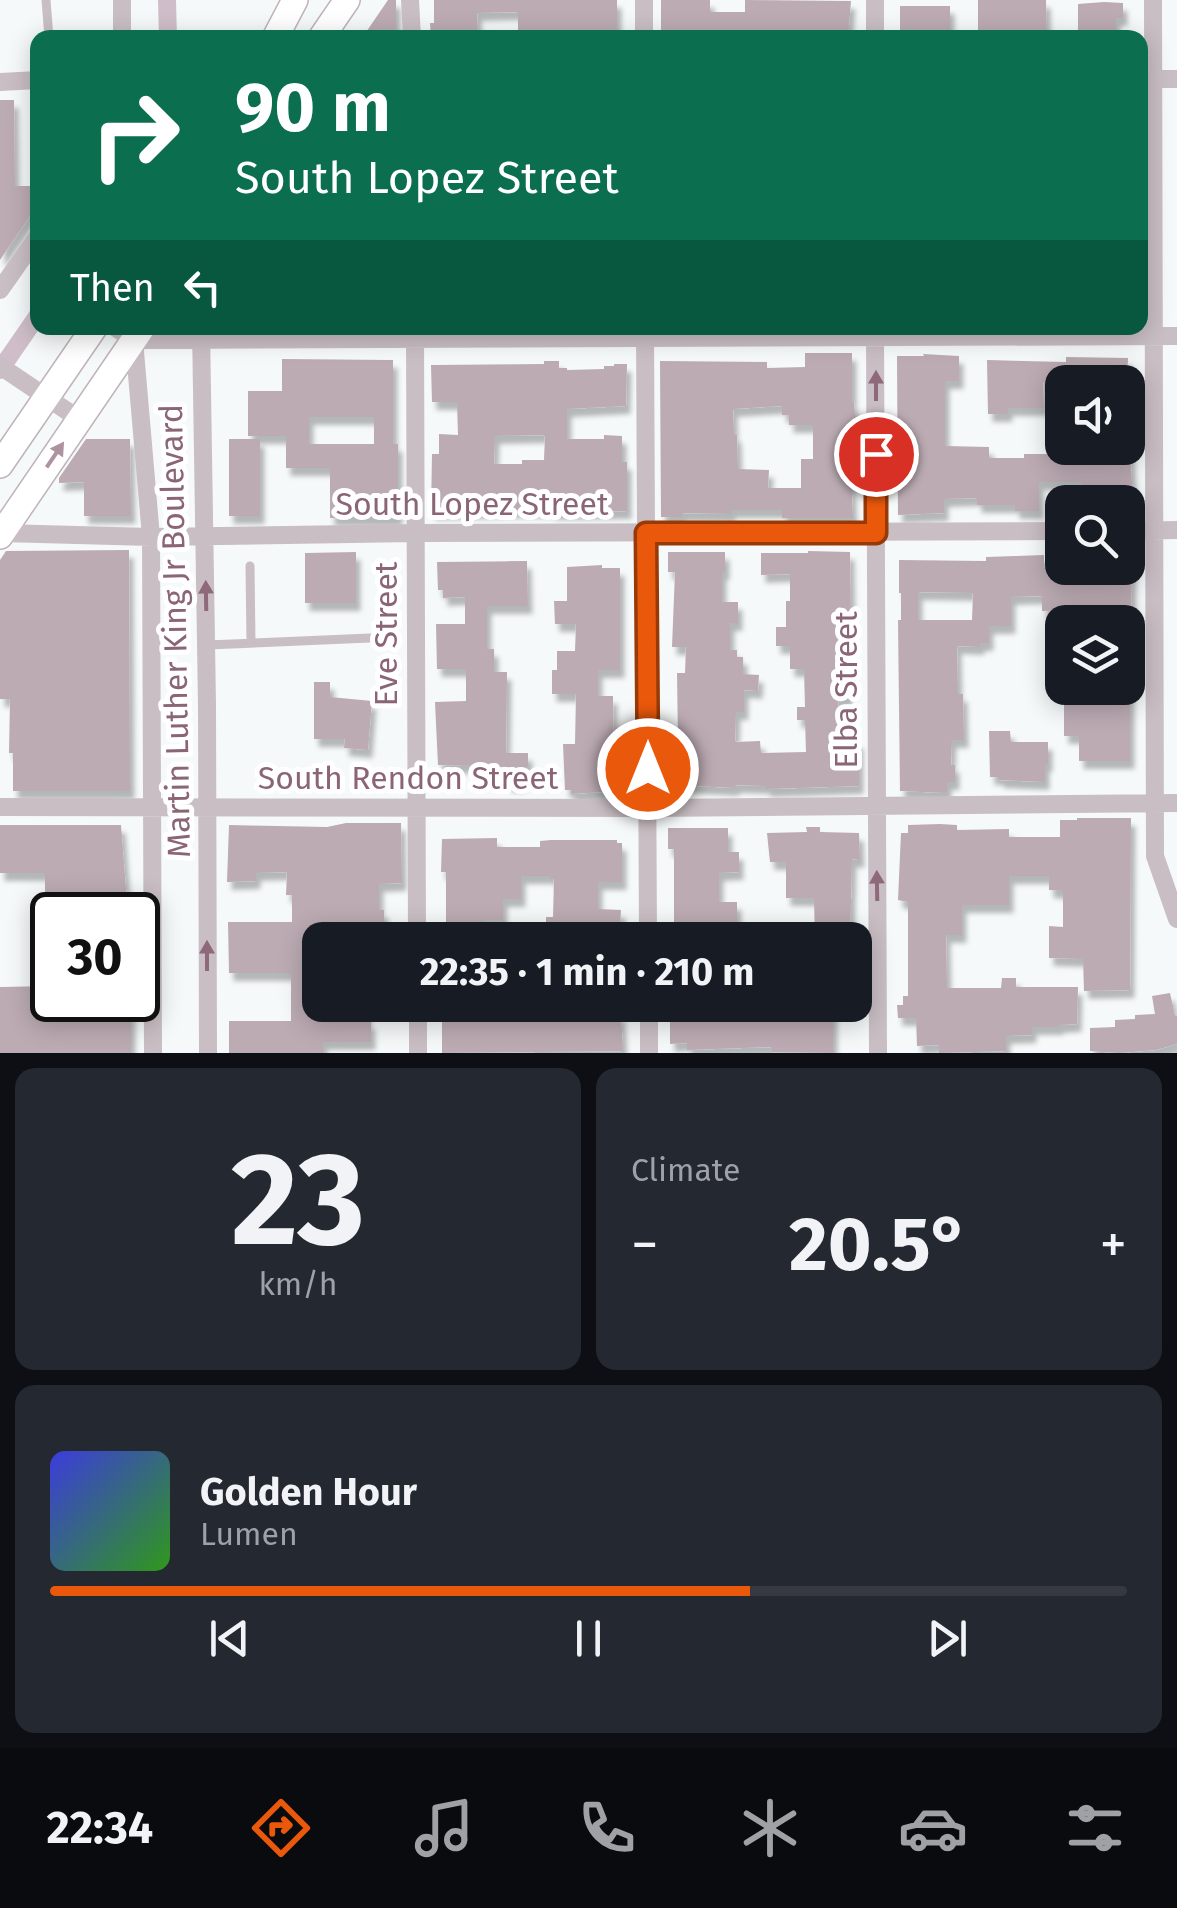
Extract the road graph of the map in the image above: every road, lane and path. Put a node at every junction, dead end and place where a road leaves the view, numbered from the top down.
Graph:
1 (46, 0) edge
2 (122, 0) edge
3 (295, 0) edge
4 (347, 0) edge
5 (410, 0) edge
6 (644, 0) edge
7 (875, 0) edge
8 (1153, 0) edge
9 (48, 30) edge
10 (122, 30) edge
11 (279, 30) edge
12 (326, 30) edge
13 (412, 30) edge
14 (644, 30) edge
15 (875, 30) edge
16 (1148, 67) edge
17 (1177, 79) edge
18 (30, 80) edge
19 (1148, 80) edge
20 (0, 82) edge
21 (1148, 117) edge
22 (30, 247) edge
23 (0, 290) edge
24 (89, 335) edge
25 (128, 335) edge
26 (130, 335) edge
27 (202, 335) edge
28 (415, 335) edge
29 (645, 335) edge
30 (876, 335) edge
31 (1084, 335) edge
32 (1154, 336) junction
33 (1177, 336) edge
34 (0, 366) edge
35 (46, 396) junction
36 (79, 419) junction
37 (0, 465) edge
38 (1145, 530) edge
39 (1155, 530) junction
40 (1177, 530) edge
41 (1045, 531) edge
42 (646, 533) junction
43 (876, 533) junction
44 (416, 534) junction
45 (1, 535) edge
46 (205, 537) junction
47 (151, 538) junction
48 (250, 566) dead end
49 (370, 638) dead end
50 (251, 643) junction
51 (206, 645) junction
52 (1154, 803) junction
53 (1177, 803) edge
54 (876, 806) junction
55 (0, 807) edge
56 (416, 807) junction
57 (207, 808) junction
58 (648, 808) junction
59 (151, 809) junction
60 (1177, 919) edge
61 (417, 922) edge
62 (648, 922) edge
63 (418, 1022) edge
64 (648, 1022) edge
65 (152, 1053) edge
66 (208, 1053) edge
67 (418, 1053) edge
68 (649, 1053) edge
69 (878, 1053) edge

1 - 9 lane
2 - 10 street
3 - 11 street
4 - 12 street
5 - 13 street
6 - 14 street
7 - 15 street
8 - 16 street
17 - 19 street
18 - 20 street
21 - 32 street
22 - 23 street
24 - 35 street
25 - 36 street
26 - 47 street, Martin Luther King Jr Boulevard
27 - 46 street, Martin Luther King Jr Boulevard
28 - 44 street, Eve Street
29 - 42 street
43 -> 30 street, Elba Street
31 - 32 street
32 - 33 street
32 - 39 street
34 - 35 street
35 - 36 street
35 - 37 street
45 -> 36 street
38 - 39 street
39 - 40 street
39 - 52 street
41 - 43 street, South Lopez Street
42 - 43 street, South Lopez Street
42 - 44 street, South Lopez Street
42 - 58 street
43 - 54 street, Elba Street
44 - 46 street, South Lopez Street
44 - 56 street, Eve Street
45 - 47 street, South Lopez Street
46 - 47 street, South Lopez Street
51 -> 46 street, Martin Luther King Jr Boulevard
47 - 59 street, Martin Luther King Jr Boulevard
48 - 50 lane
49 - 50 lane
50 - 51 lane
51 - 57 street, Martin Luther King Jr Boulevard
52 - 53 street, South Rendon Street
52 - 54 street, South Rendon Street
52 - 60 street
54 - 58 street, South Rendon Street
69 -> 54 street, Elba Street
55 - 59 street, South Rendon Street
56 - 57 street, South Rendon Street
56 - 58 street, South Rendon Street
56 - 61 street, Eve Street
57 - 59 street, South Rendon Street
66 -> 57 street, Martin Luther King Jr Boulevard
58 - 62 street
59 - 65 street, Martin Luther King Jr Boulevard
63 - 67 street
64 - 68 street

